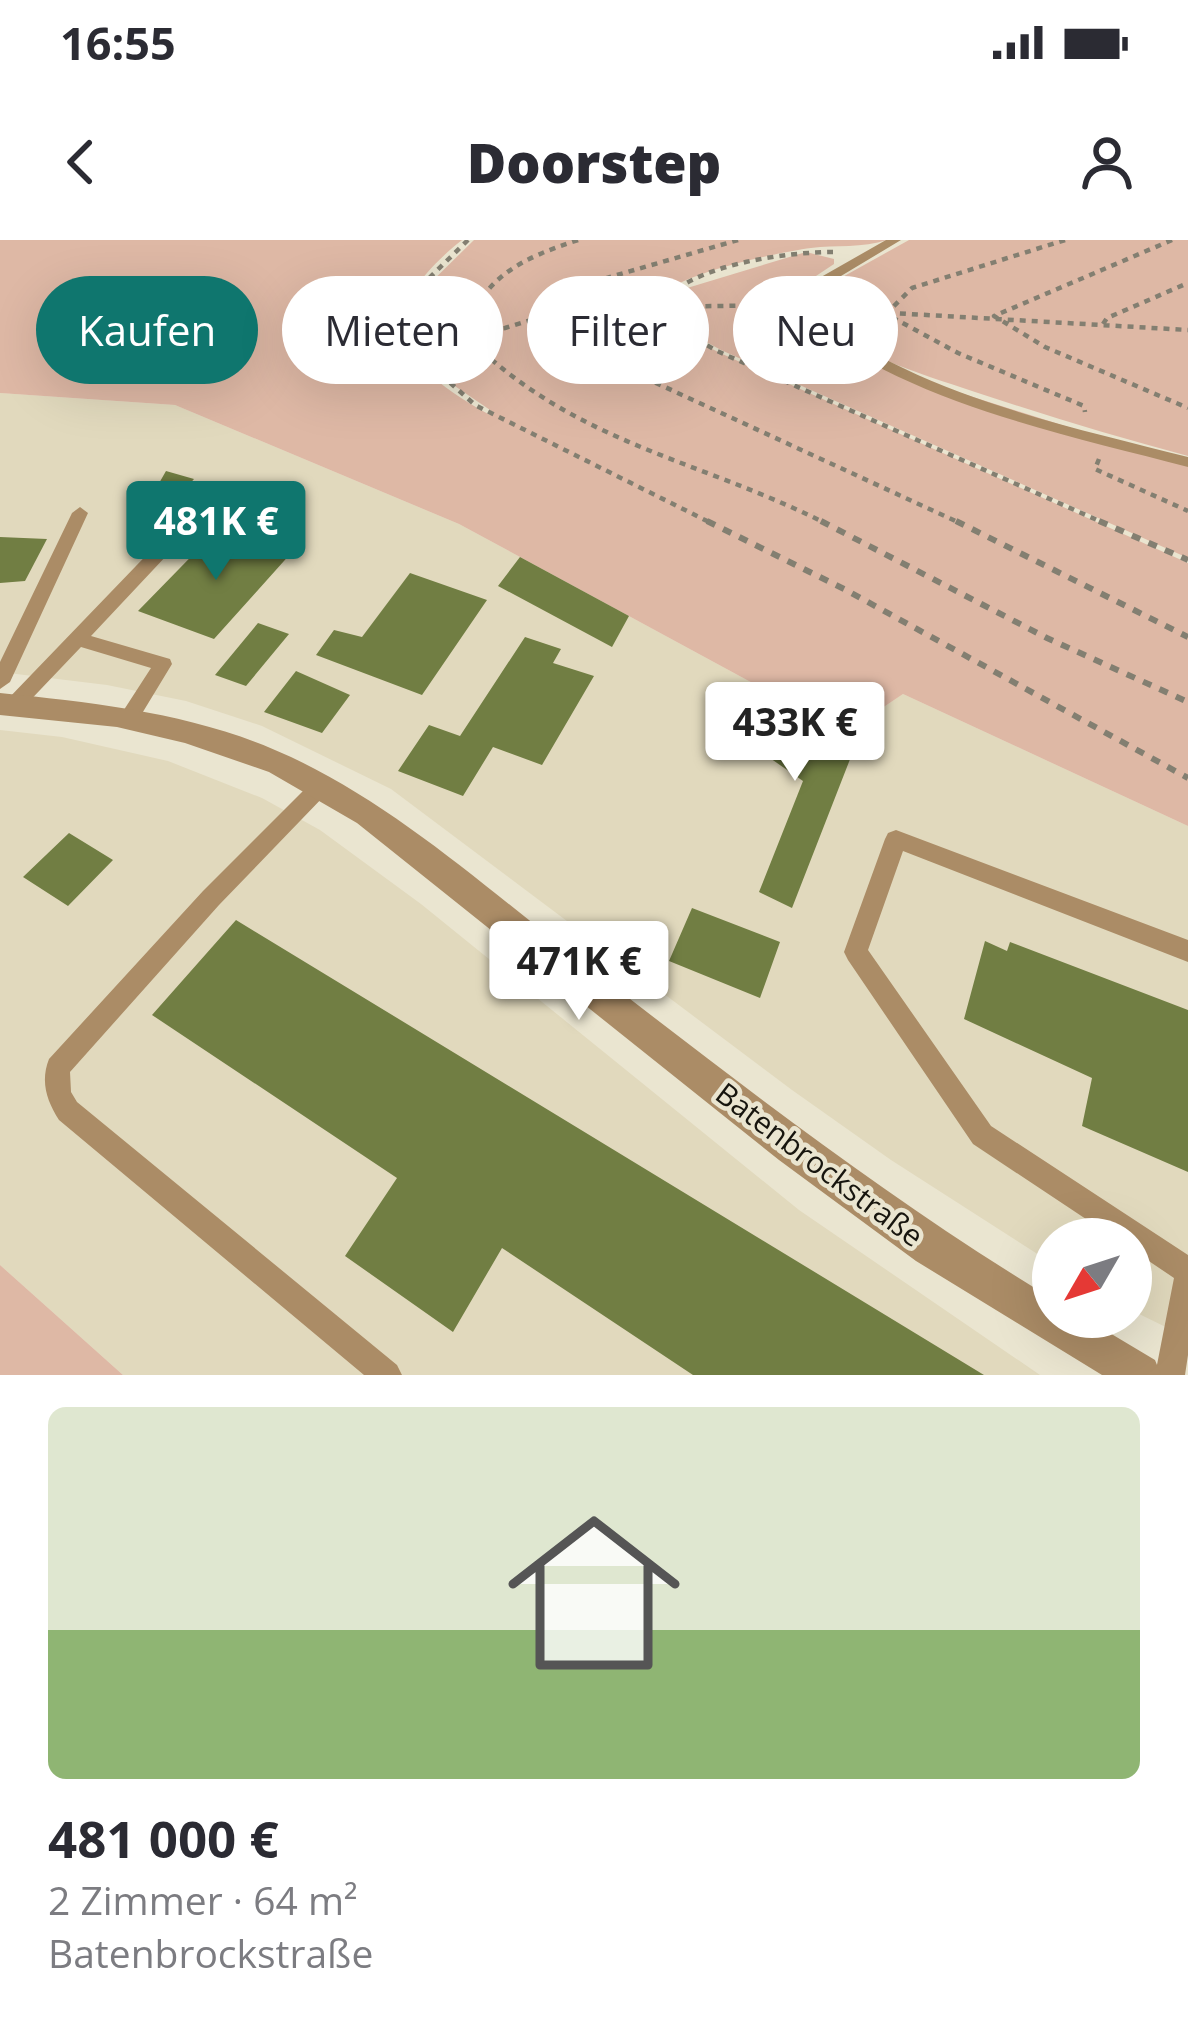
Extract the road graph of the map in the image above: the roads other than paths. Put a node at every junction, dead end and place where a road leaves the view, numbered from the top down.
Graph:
1 (895, 240) edge
2 (1188, 462) edge
3 (80, 513) dead end
4 (193, 518) dead end
5 (77, 639) junction
6 (4, 697) edge
7 (128, 718) junction
8 (320, 787) junction
9 (1188, 951) edge
10 (1188, 1274) edge
11 (387, 1375) edge
12 (1140, 1375) edge
13 (1170, 1375) edge

1 - 2 lane
3 - 6 lane
4 - 5 lane
5 - 6 lane
5 - 7 lane
6 - 7 street, Batenbrockstraße
7 - 8 street, Batenbrockstraße
8 - 11 lane
8 - 12 street, Batenbrockstraße
9 - 10 lane
10 - 13 lane

